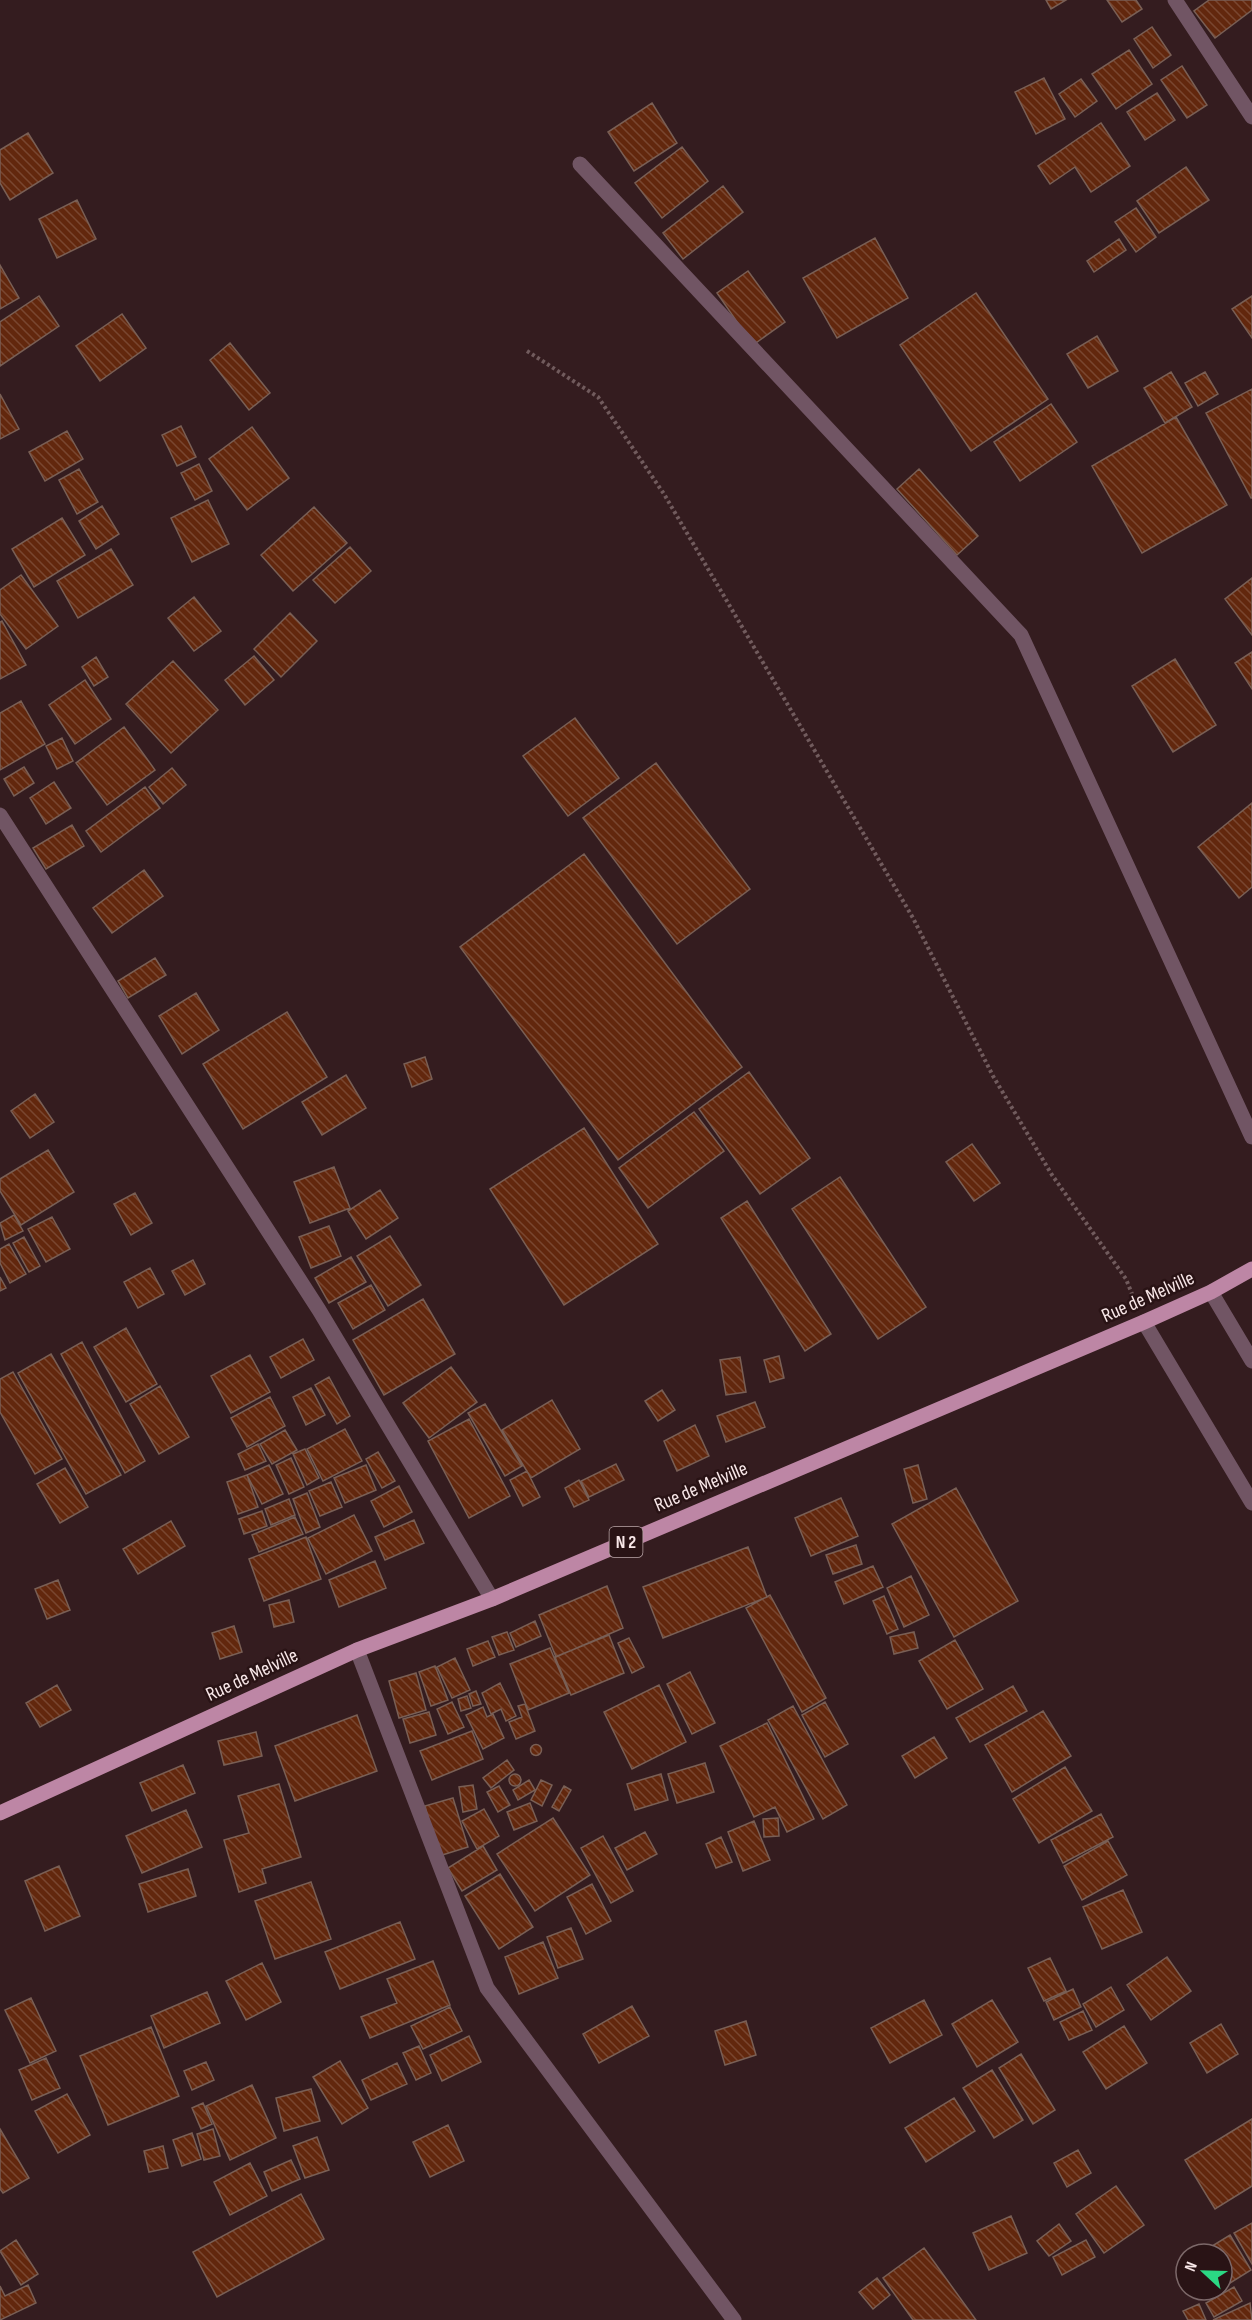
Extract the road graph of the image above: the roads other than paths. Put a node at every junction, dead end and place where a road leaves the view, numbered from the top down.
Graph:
1 (1175, 0) edge
2 (1252, 117) edge
3 (580, 164) dead end
4 (0, 815) edge
5 (1252, 1137) edge
6 (1252, 1269) edge
7 (1211, 1292) junction
8 (1144, 1322) junction
9 (1252, 1361) edge
10 (1252, 1503) edge
11 (492, 1599) junction
12 (357, 1650) junction
13 (0, 1813) edge
14 (734, 2320) edge

1 - 2 street
3 - 5 street
4 - 11 street
6 - 7 main road, Rue de Melville / N 2
7 - 8 main road, Rue de Melville / N 2
7 - 9 street
8 - 10 street
8 - 11 main road, Rue de Melville / N 2
11 - 12 main road, Rue de Melville / N 2
12 - 13 main road, Rue de Melville / N 2
12 - 14 street

